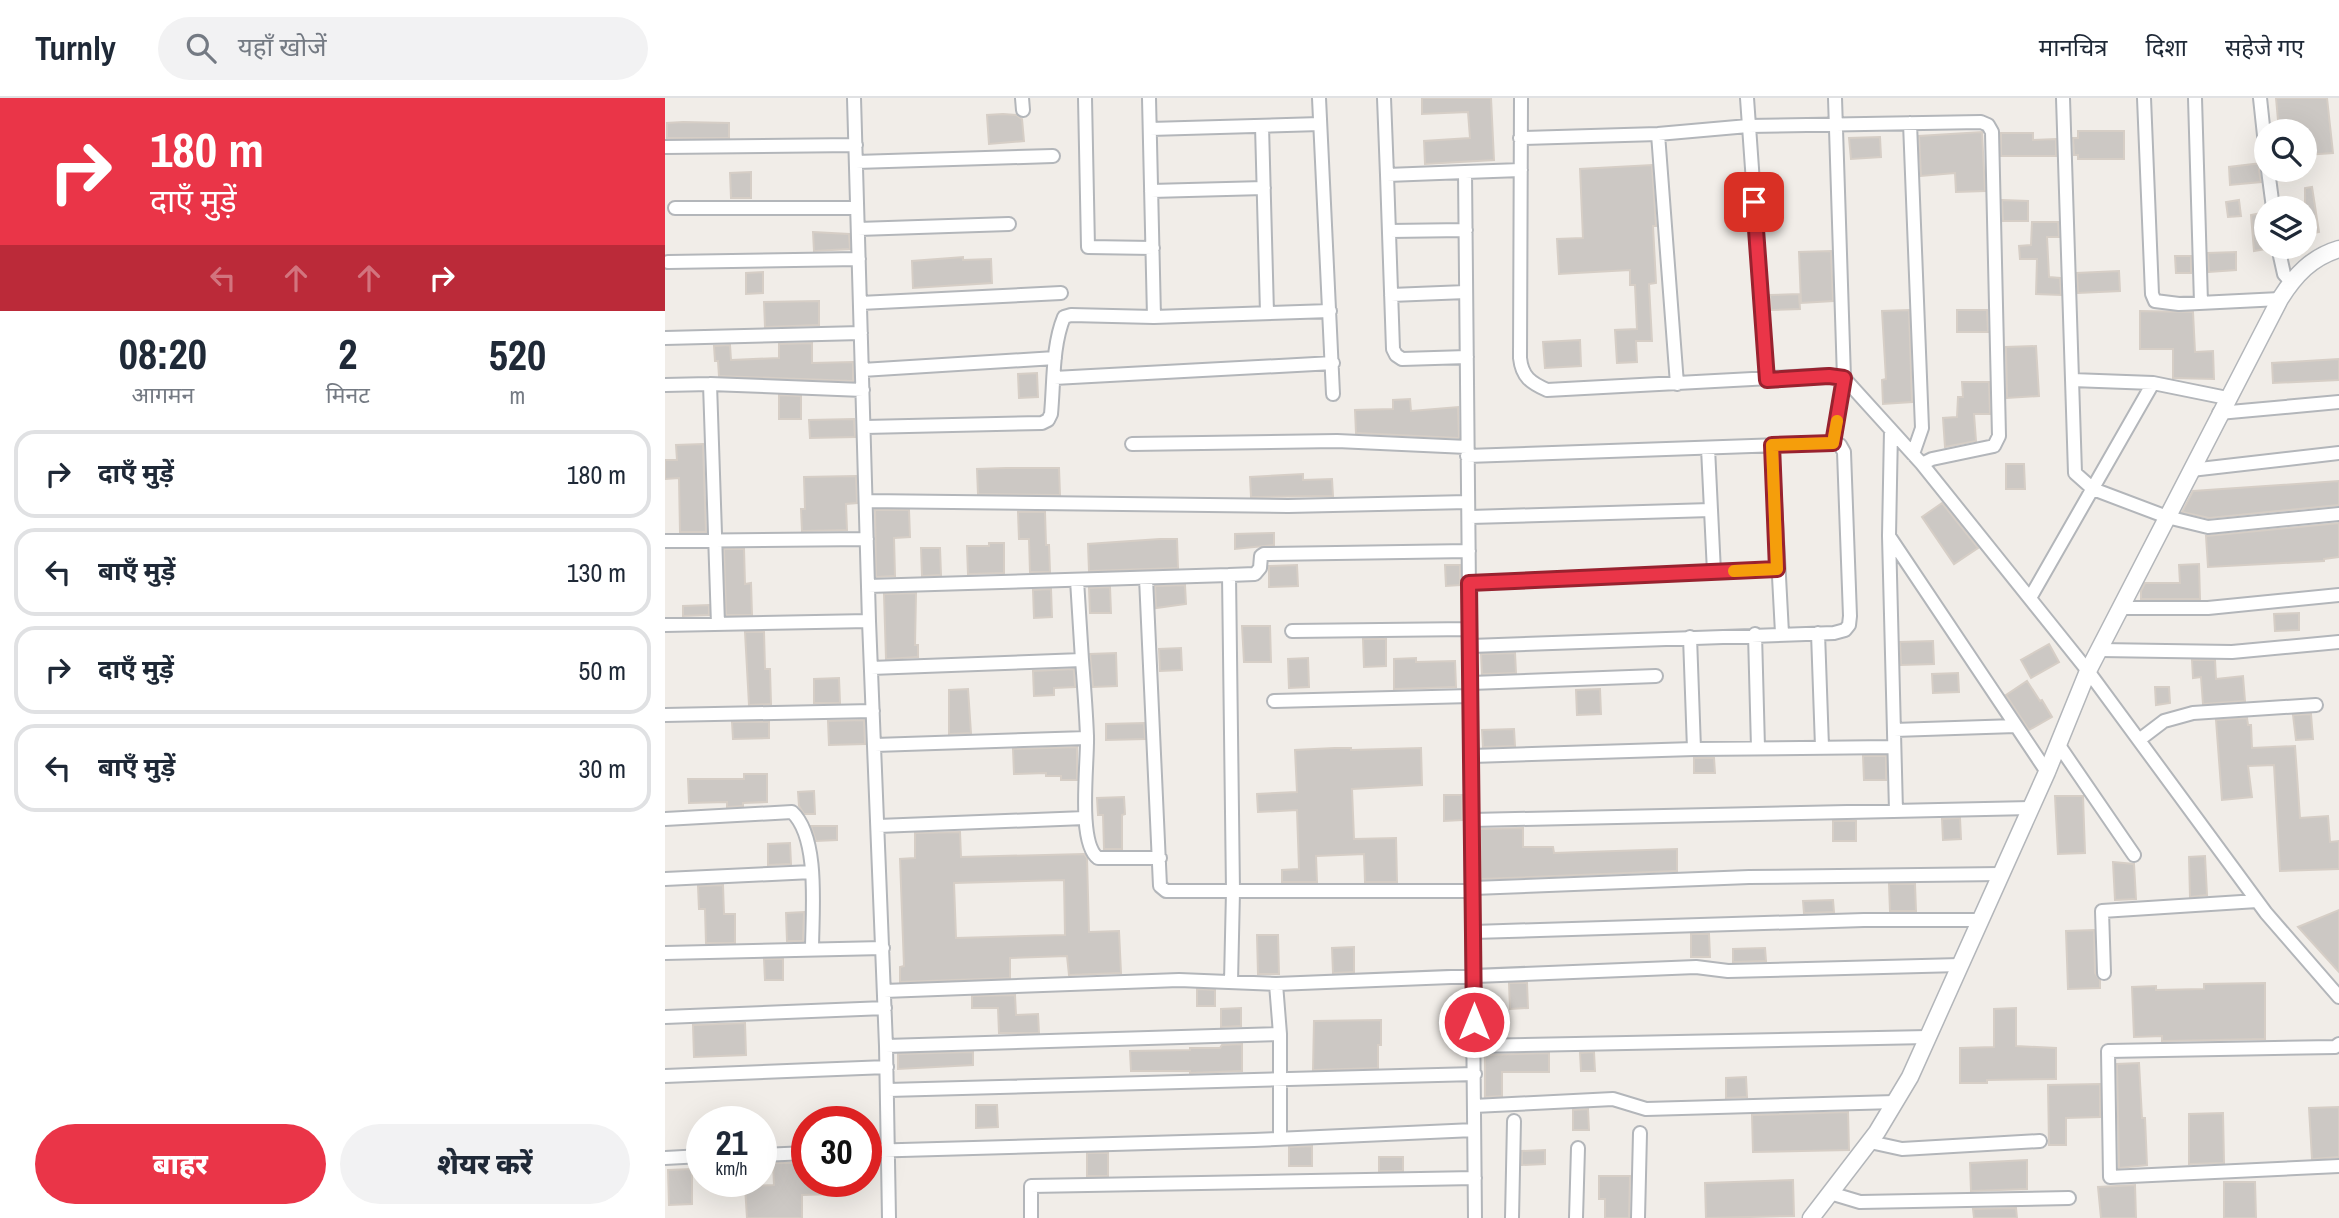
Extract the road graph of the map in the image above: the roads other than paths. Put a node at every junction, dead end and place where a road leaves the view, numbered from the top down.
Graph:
1 (854, 98) edge
2 (1085, 98) edge
3 (1149, 98) edge
4 (1319, 98) edge
5 (1384, 98) edge
6 (1521, 98) edge
7 (1747, 98) edge
8 (1835, 98) edge
9 (2063, 98) edge
10 (2144, 98) edge
11 (2195, 98) edge
12 (2260, 98) edge
13 (2262, 119) edge
14 (1835, 123) junction
15 (1320, 124) junction
16 (1910, 124) junction
17 (1262, 125) junction
18 (1748, 126) junction
19 (1150, 130) junction
20 (1658, 134) junction
21 (1520, 138) junction
22 (856, 145) junction
23 (665, 147) edge
24 (1053, 156) dead end
25 (856, 162) junction
26 (1521, 170) junction
27 (1465, 172) junction
28 (1387, 175) junction
29 (1264, 188) junction
30 (1151, 191) junction
31 (675, 208) dead end
32 (857, 208) junction
33 (1009, 224) dead end
34 (858, 229) junction
35 (1466, 230) junction
36 (1389, 231) junction
37 (1153, 248) junction
38 (2339, 249) edge
39 (859, 259) junction
40 (2280, 259) edge
41 (668, 262) dead end
42 (2291, 282) junction
43 (1466, 292) junction
44 (1061, 293) dead end
45 (1391, 295) junction
46 (2280, 299) junction
47 (860, 303) junction
48 (2201, 303) junction
49 (1330, 311) junction
50 (1267, 313) junction
51 (1154, 317) junction
52 (861, 332) junction
53 (665, 338) edge
54 (1467, 357) junction
55 (1055, 358) junction
56 (1333, 363) junction
57 (862, 370) junction
58 (1054, 378) junction
59 (1844, 378) junction
60 (1767, 380) junction
61 (2072, 380) junction
62 (2153, 383) junction
63 (710, 384) junction
64 (1677, 384) junction
65 (665, 385) edge
66 (863, 390) junction
67 (1333, 394) dead end
68 (2227, 398) junction
69 (2339, 402) edge
70 (2220, 413) junction
71 (865, 427) junction
72 (1891, 430) junction
73 (1833, 443) junction
74 (1132, 444) dead end
75 (1772, 445) junction
76 (1708, 448) junction
77 (1467, 451) junction
78 (2339, 453) edge
79 (1918, 459) junction
80 (2191, 470) junction
81 (2092, 489) junction
82 (866, 501) junction
83 (1468, 502) junction
84 (1711, 510) junction
85 (2339, 514) edge
86 (1470, 517) junction
87 (2167, 517) junction
88 (1889, 536) junction
89 (867, 539) junction
90 (665, 541) edge
91 (716, 542) junction
92 (1469, 551) junction
93 (1777, 569) junction
94 (1714, 572) junction
95 (1229, 575) junction
96 (1146, 578) junction
97 (1077, 580) junction
98 (1469, 583) junction
99 (869, 586) junction
100 (2339, 595) edge
101 (2030, 598) junction
102 (2121, 608) junction
103 (869, 621) junction
104 (717, 624) junction
105 (665, 625) edge
106 (1470, 629) junction
107 (1291, 631) dead end
108 (1782, 633) junction
109 (1818, 633) junction
110 (1755, 634) junction
111 (1690, 636) junction
112 (2339, 642) edge
113 (1471, 646) junction
114 (2100, 650) junction
115 (1082, 660) junction
116 (871, 668) junction
117 (2088, 671) junction
118 (1655, 676) dead end
119 (1471, 690) junction
120 (1274, 701) dead end
121 (2316, 705) dead end
122 (873, 711) junction
123 (665, 715) edge
124 (2016, 726) junction
125 (1894, 730) junction
126 (1087, 738) junction
127 (2139, 740) junction
128 (2058, 744) junction
129 (874, 745) junction
130 (1822, 747) junction
131 (1894, 747) junction
132 (1758, 748) junction
133 (1694, 749) junction
134 (1472, 755) junction
135 (2047, 772) junction
136 (2031, 808) junction
137 (1896, 811) junction
138 (1085, 818) junction
139 (665, 819) edge
140 (1472, 820) junction
141 (878, 826) junction
142 (2134, 855) dead end
143 (1160, 858) junction
144 (812, 872) junction
145 (2001, 874) junction
146 (665, 879) edge
147 (1473, 889) junction
148 (1233, 891) junction
149 (2257, 901) junction
150 (1980, 920) junction
151 (1473, 932) junction
152 (883, 948) junction
153 (812, 950) junction
154 (665, 953) edge
155 (1960, 965) junction
156 (2104, 973) dead end
157 (1473, 975) junction
158 (1231, 982) junction
159 (1276, 984) junction
160 (884, 991) junction
161 (2339, 997) edge
162 (885, 1008) junction
163 (665, 1017) edge
164 (1280, 1034) junction
165 (1928, 1037) junction
166 (2339, 1044) edge
167 (886, 1046) junction
168 (1474, 1046) junction
169 (887, 1067) junction
170 (1475, 1074) junction
171 (665, 1076) edge
172 (1279, 1080) junction
173 (887, 1090) junction
174 (1895, 1102) junction
175 (1474, 1106) junction
176 (1514, 1121) dead end
177 (1474, 1130) junction
178 (1640, 1133) dead end
179 (1280, 1139) junction
180 (2039, 1141) dead end
181 (1870, 1142) junction
182 (1578, 1148) dead end
183 (882, 1150) edge
184 (889, 1150) junction
185 (686, 1157) edge
186 (665, 1158) edge
187 (2339, 1166) edge
188 (1475, 1178) junction
189 (1831, 1193) junction
190 (2069, 1198) dead end
191 (889, 1218) edge
192 (1031, 1218) edge
193 (1475, 1218) edge
194 (1512, 1218) edge
195 (1576, 1218) edge
196 (1638, 1218) edge
197 (1811, 1218) edge

1 - 22 street
2 - 37 street
3 - 19 street
4 - 15 street
5 - 28 street
6 - 21 street
7 - 18 street
8 - 14 street
9 - 61 street
10 - 48 street
11 - 48 street
12 - 13 street
14 - 16 street
14 - 18 street
14 - 59 street
15 - 17 street
15 - 49 street
16 - 79 street
16 - 79 street
17 - 19 street
17 - 29 street
18 - 20 street
18 - 60 street
19 - 30 street
20 - 21 street
20 - 64 street
21 - 26 street
22 - 23 street
22 - 25 street
24 - 25 street
25 - 32 street
26 - 27 street
26 - 64 street
27 - 28 street
27 - 35 street
28 - 36 street
29 - 30 street
29 - 50 street
30 - 37 street
31 - 32 street
32 - 34 street
33 - 34 street
34 - 39 street
35 - 36 street
35 - 43 street
36 - 45 street
37 - 51 street
38 - 42 street
39 - 41 street
39 - 47 street
40 - 42 street
42 - 46 street
43 - 45 street
43 - 54 street
44 - 47 street
45 - 54 street
46 - 48 street
46 - 68 street
47 - 52 street
49 - 50 street
49 - 56 street
50 - 51 street
51 - 55 street
52 - 53 street
52 - 57 street
54 - 77 street
55 - 57 street
55 - 58 street
56 - 58 street
56 - 67 street
57 - 66 street
58 - 71 street
59 - 60 street
59 - 72 street
59 - 73 street
60 - 64 street
61 - 62 street
61 - 81 street
62 - 68 street
62 - 81 street
63 - 65 street
63 - 66 street
63 - 91 street
66 - 71 street
68 - 70 street
69 - 70 street
70 - 80 street
71 - 82 street
72 - 79 street
72 - 88 street
73 - 75 street
73 - 109 street
74 - 77 street
75 - 76 street
75 - 93 street
76 - 77 street
76 - 84 street
77 - 83 street
78 - 80 street
79 - 101 street
80 - 87 street
81 - 87 street
81 - 101 street
82 - 83 street
82 - 89 street
83 - 86 street
84 - 86 street
84 - 94 street
85 - 87 street
86 - 92 street
87 - 102 street
88 - 124 street
88 - 125 street
89 - 91 street
89 - 99 street
90 - 91 street
91 - 104 street
92 - 95 street
92 - 98 street
93 - 94 street
93 - 108 street
94 - 98 street
95 - 96 street
95 - 148 street
96 - 97 street
96 - 143 street
97 - 99 street
97 - 115 street
98 - 106 street
99 - 103 street
100 - 102 street
101 - 117 street
102 - 114 street
103 - 104 street
103 - 116 street
104 - 105 street
106 - 107 street
106 - 113 street
108 - 109 street
108 - 110 street
109 - 130 street
110 - 111 street
110 - 132 street
111 - 113 street
111 - 133 street
112 - 114 street
113 - 119 street
114 - 117 street
115 - 116 street
115 - 126 street
116 - 122 street
117 - 127 street
117 - 128 street
118 - 119 street
119 - 120 street
119 - 134 street
121 - 127 street
122 - 123 street
122 - 129 street
124 - 125 street
124 - 135 street
125 - 131 street
126 - 129 street
126 - 138 street
127 - 149 street
128 - 135 street
128 - 142 street
129 - 141 street
130 - 131 street
130 - 132 street
131 - 137 street
132 - 133 street
133 - 134 street
134 - 140 street
135 - 136 street
136 - 137 street
136 - 145 street
137 - 140 street
138 - 141 street
138 - 143 street
139 - 144 street
140 - 147 street
141 - 152 street
143 - 148 street
144 - 146 street
144 - 153 street
145 - 147 street
145 - 150 street
147 - 148 street
147 - 151 street
148 - 158 street
149 - 156 street
149 - 161 street
150 - 151 street
150 - 155 street
151 - 157 street
152 - 153 street
152 - 160 street
153 - 154 street
155 - 157 street
155 - 165 street
157 - 159 street
157 - 168 street
158 - 159 street
158 - 160 street
159 - 164 street
160 - 162 street
162 - 163 street
162 - 167 street
164 - 167 street
164 - 172 street
165 - 168 street
165 - 174 street
166 - 187 street
167 - 169 street
168 - 170 street
169 - 171 street
169 - 173 street
170 - 172 street
170 - 175 street
172 - 173 street
172 - 179 street
173 - 184 street
174 - 175 street
174 - 181 street
175 - 177 street
176 - 194 street
177 - 179 street
177 - 188 street
178 - 196 street
179 - 184 street
180 - 181 street
181 - 189 street
182 - 195 street
183 - 184 street
184 - 191 street
185 - 186 street
188 - 192 street
188 - 193 street
189 - 190 street
189 - 197 street

